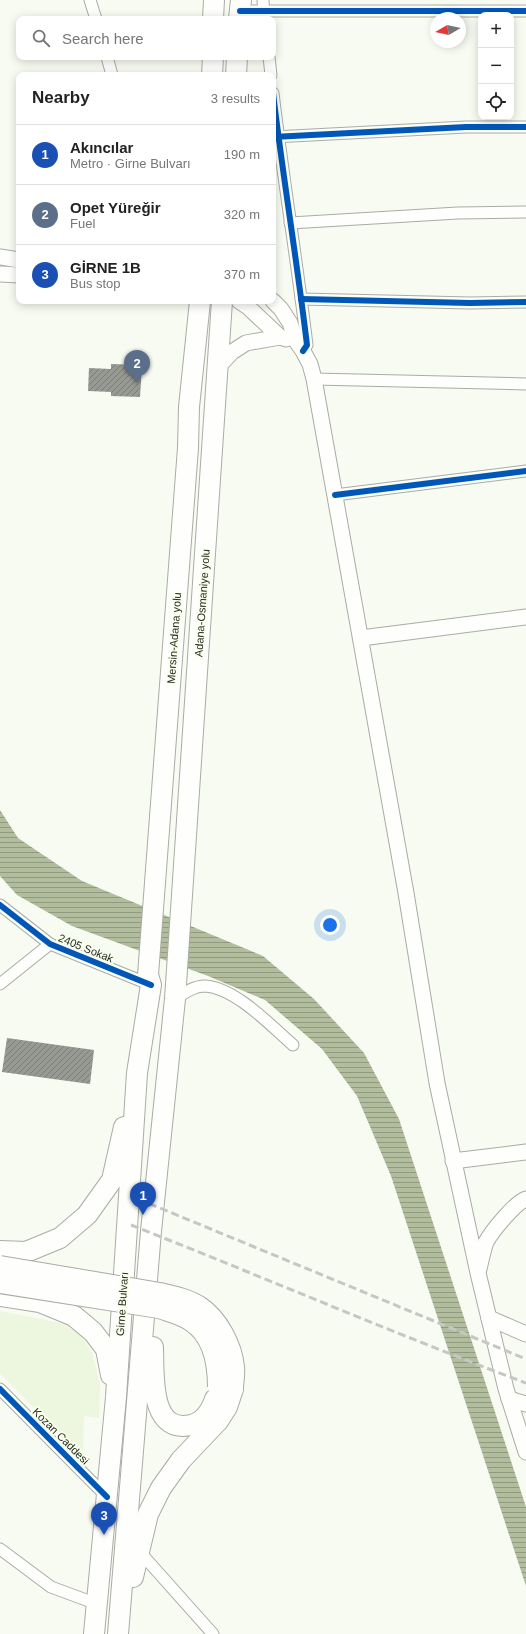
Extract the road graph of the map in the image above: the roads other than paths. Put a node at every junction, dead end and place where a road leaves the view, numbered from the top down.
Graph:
1 (90, 0) edge
2 (214, 0) edge
3 (263, 0) edge
4 (240, 10) edge
5 (526, 11) edge
6 (264, 15) edge
7 (95, 16) edge
8 (213, 16) edge
9 (108, 60) edge
10 (213, 60) edge
11 (237, 60) edge
12 (269, 60) edge
13 (111, 72) edge
14 (212, 72) edge
15 (236, 72) edge
16 (271, 72) edge
17 (526, 127) edge
18 (276, 137) edge
19 (526, 212) edge
20 (290, 223) junction
21 (0, 257) edge
22 (16, 260) edge
23 (0, 274) edge
24 (16, 275) edge
25 (302, 299) junction
26 (526, 302) edge
27 (200, 304) edge
28 (222, 304) edge
29 (244, 304) edge
30 (276, 304) edge
31 (280, 337) junction
32 (299, 346) junction
33 (216, 369) junction
34 (314, 379) junction
35 (526, 384) edge
36 (526, 471) edge
37 (334, 495) junction
38 (526, 617) edge
39 (361, 638) junction
40 (0, 905) edge
41 (50, 944) junction
42 (149, 980) junction
43 (0, 984) edge
44 (175, 999) junction
45 (293, 1045) dead end
46 (137, 1073) junction
47 (526, 1152) edge
48 (453, 1161) junction
49 (526, 1199) edge
50 (151, 1231) junction
51 (0, 1251) edge
52 (0, 1266) edge
53 (478, 1273) junction
54 (0, 1283) edge
55 (0, 1296) edge
56 (489, 1318) junction
57 (526, 1334) edge
58 (226, 1388) junction
59 (0, 1390) edge
60 (116, 1398) junction
61 (510, 1399) junction
62 (526, 1404) edge
63 (526, 1452) edge
64 (107, 1497) junction
65 (0, 1549) edge
66 (139, 1551) junction
67 (97, 1604) junction
68 (94, 1634) edge
69 (118, 1634) edge
70 (122, 1634) edge
71 (213, 1634) edge

1 - 7 street
2 - 8 highway
3 - 6 street
4 - 6 street
5 - 6 street
9 - 13 street
10 - 14 highway
11 - 15 highway
12 - 16 street
17 - 18 street
18 - 20 street
19 - 20 street
20 - 25 street
21 - 22 main road
23 - 24 main road
25 - 26 street
25 - 32 street
27 - 42 highway, Mersin-Adana yolu
28 - 33 highway, Adana-Osmaniye yolu
29 - 31 main road
30 - 32 main road
31 - 32 main road
31 - 33 main road
32 - 34 main road
33 - 44 highway, Adana-Osmaniye yolu
34 - 35 street
34 - 37 main road
36 - 37 street
37 - 39 main road
38 - 39 main road
39 - 48 main road
40 - 41 street, 2405 Sokak
41 - 42 street, 2405 Sokak
41 - 43 street
42 - 46 highway, Girne Bulvarı
44 - 45 street
44 - 50 highway
46 - 51 highway
46 - 60 highway, Girne Bulvarı
47 - 48 main road
48 - 53 main road
49 - 53 main road
50 - 58 highway
50 - 69 highway
52 - 58 highway, bridge
53 - 56 main road
54 - 58 highway, bridge
55 - 60 highway
56 - 57 main road
56 - 61 main road
58 - 66 highway
59 - 64 street, Kozan Caddesi
60 - 64 highway, Girne Bulvarı
61 - 62 main road
61 - 63 main road
64 - 67 highway, Girne Bulvarı
65 - 67 street
66 - 70 highway
66 - 71 street
67 - 68 highway, Girne Bulvarı

